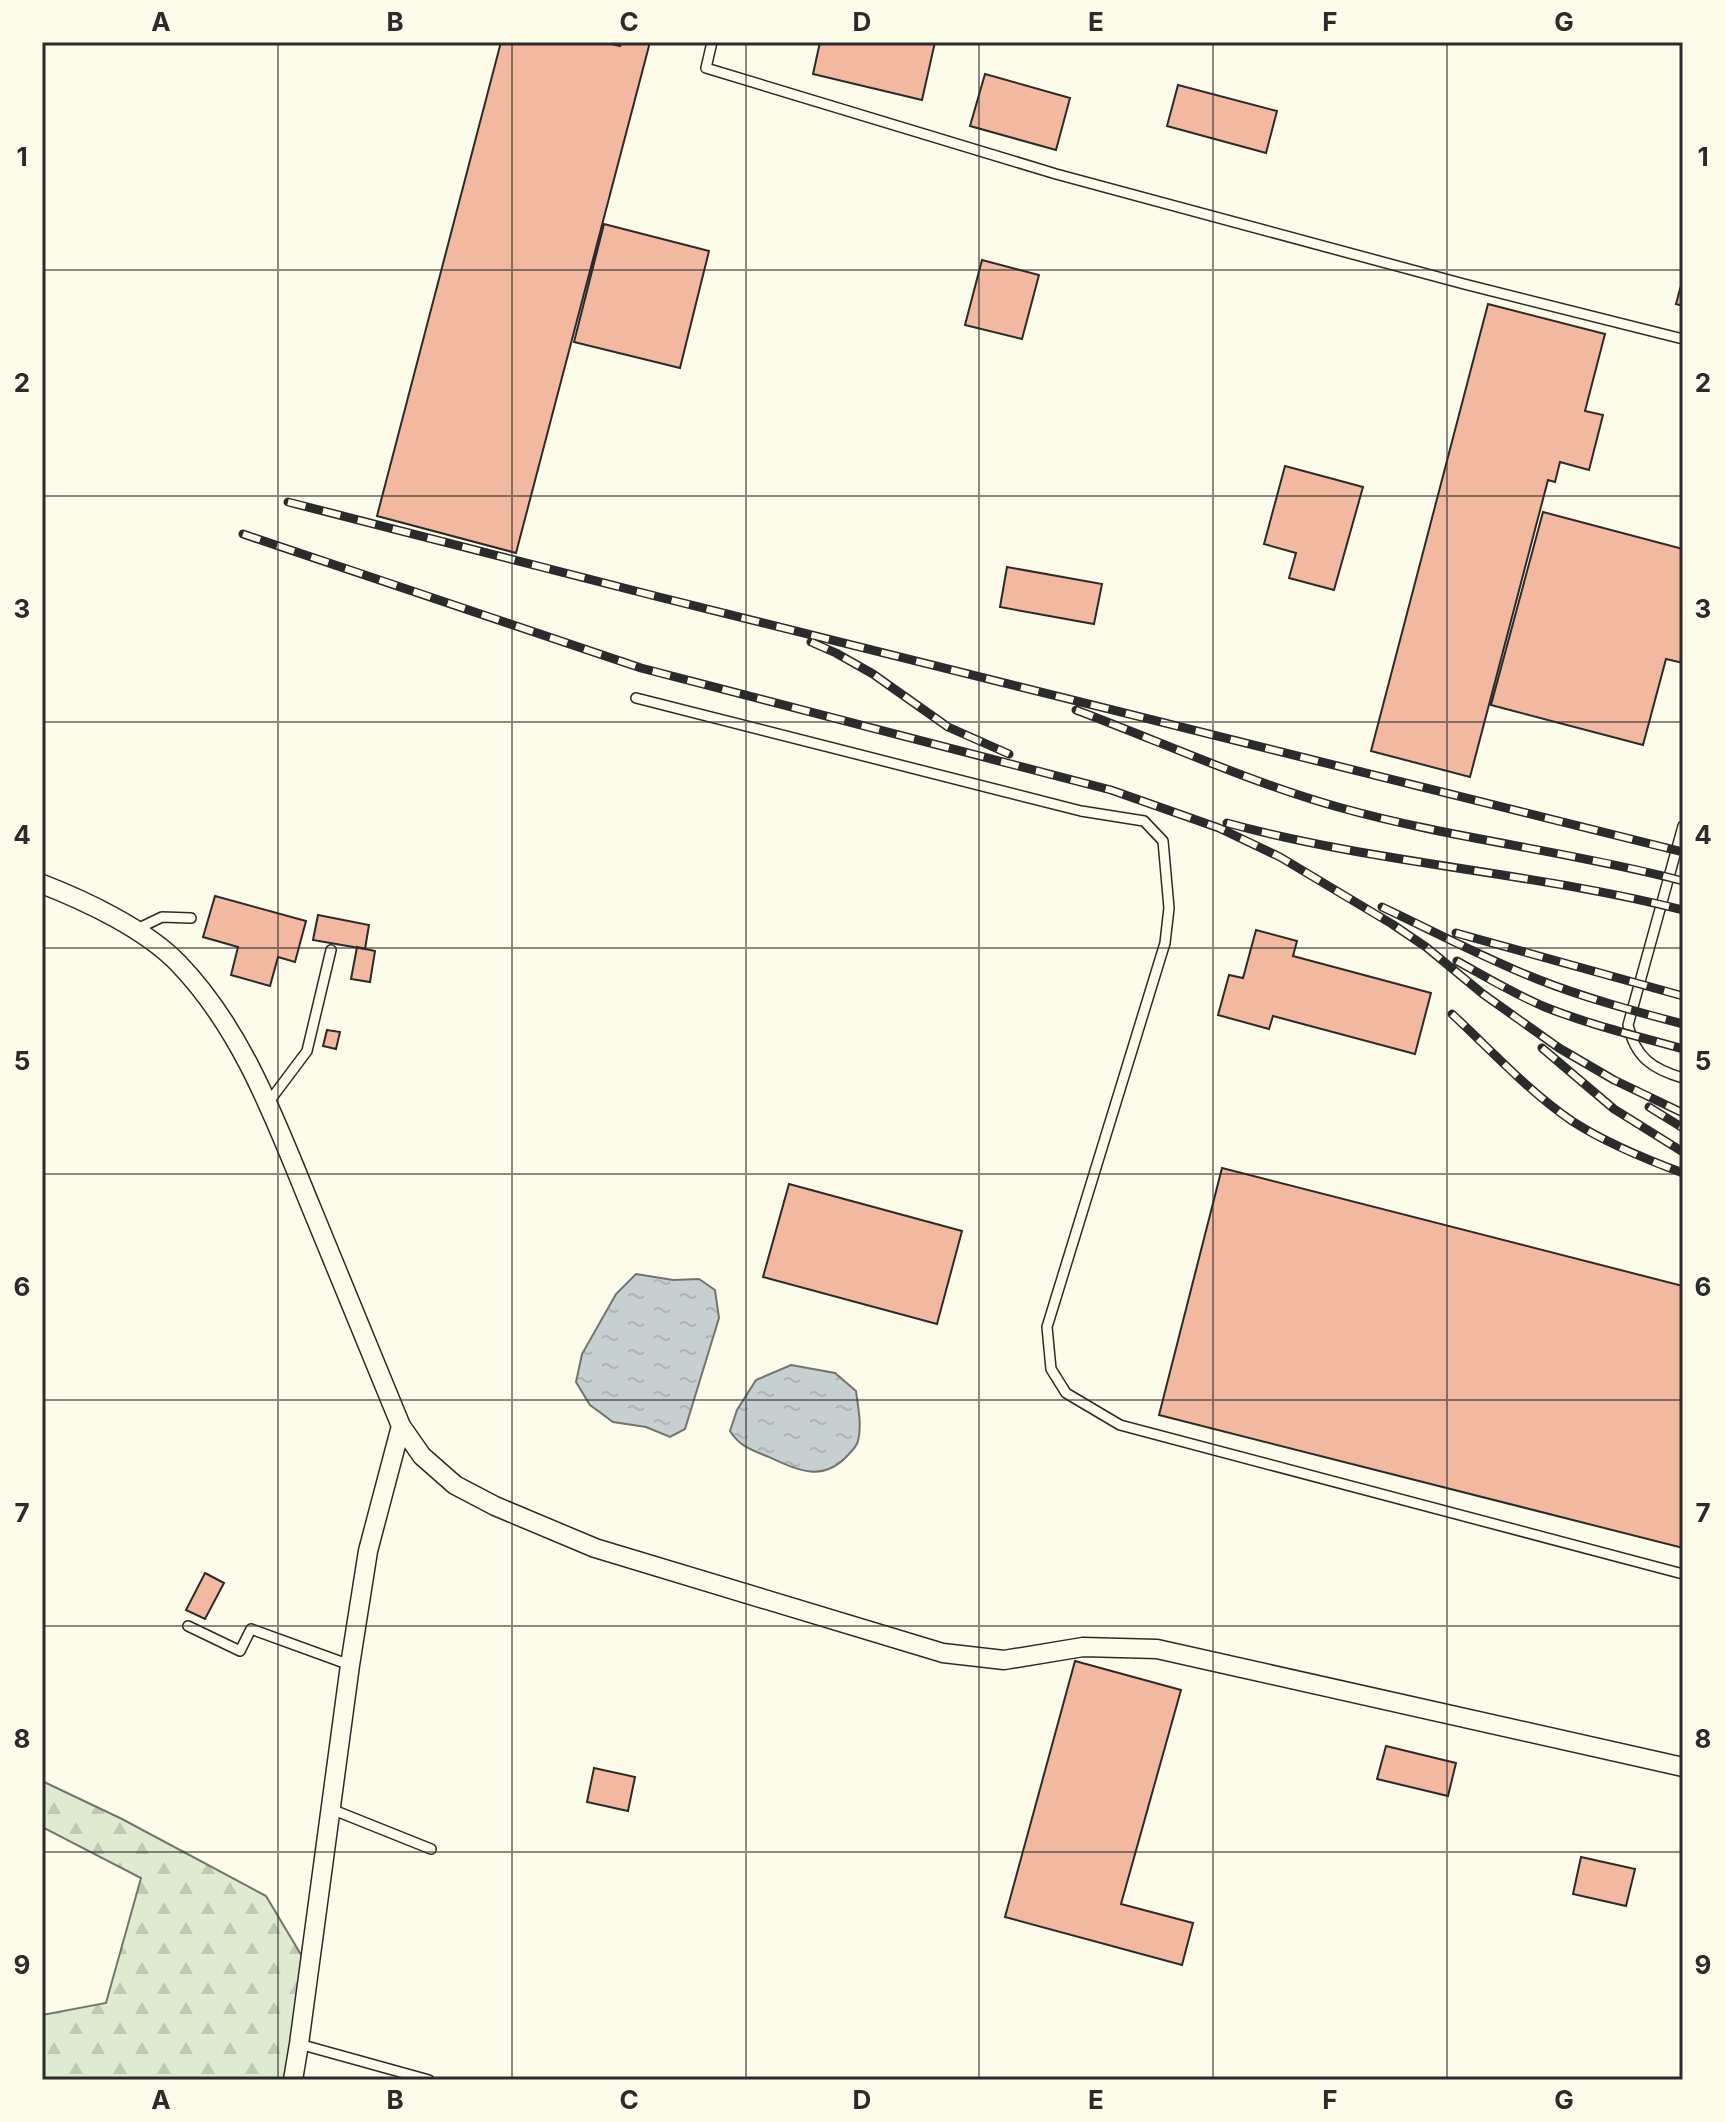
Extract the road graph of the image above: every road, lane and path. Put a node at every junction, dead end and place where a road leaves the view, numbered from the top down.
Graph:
1 (712, 42) edge
2 (1683, 339) edge
3 (636, 698) dead end
4 (1683, 826) edge
5 (42, 884) edge
6 (191, 918) dead end
7 (135, 930) junction
8 (331, 950) dead end
9 (1683, 1078) edge
10 (268, 1103) junction
11 (401, 1426) junction
12 (1683, 1574) edge
13 (188, 1626) dead end
14 (350, 1665) junction
15 (1683, 1767) edge
16 (331, 1809) junction
17 (431, 1849) dead end
18 (299, 2044) junction
19 (293, 2080) edge
20 (429, 2080) edge

1 - 2 lane
3 - 12 lane
4 - 9 lane
5 - 7 street
6 - 7 lane
7 - 10 street
8 - 10 lane
10 - 11 street
11 - 14 street
11 - 15 street
13 - 14 lane
14 - 16 street
16 - 17 lane
16 - 18 street
18 - 19 street
18 - 20 lane

